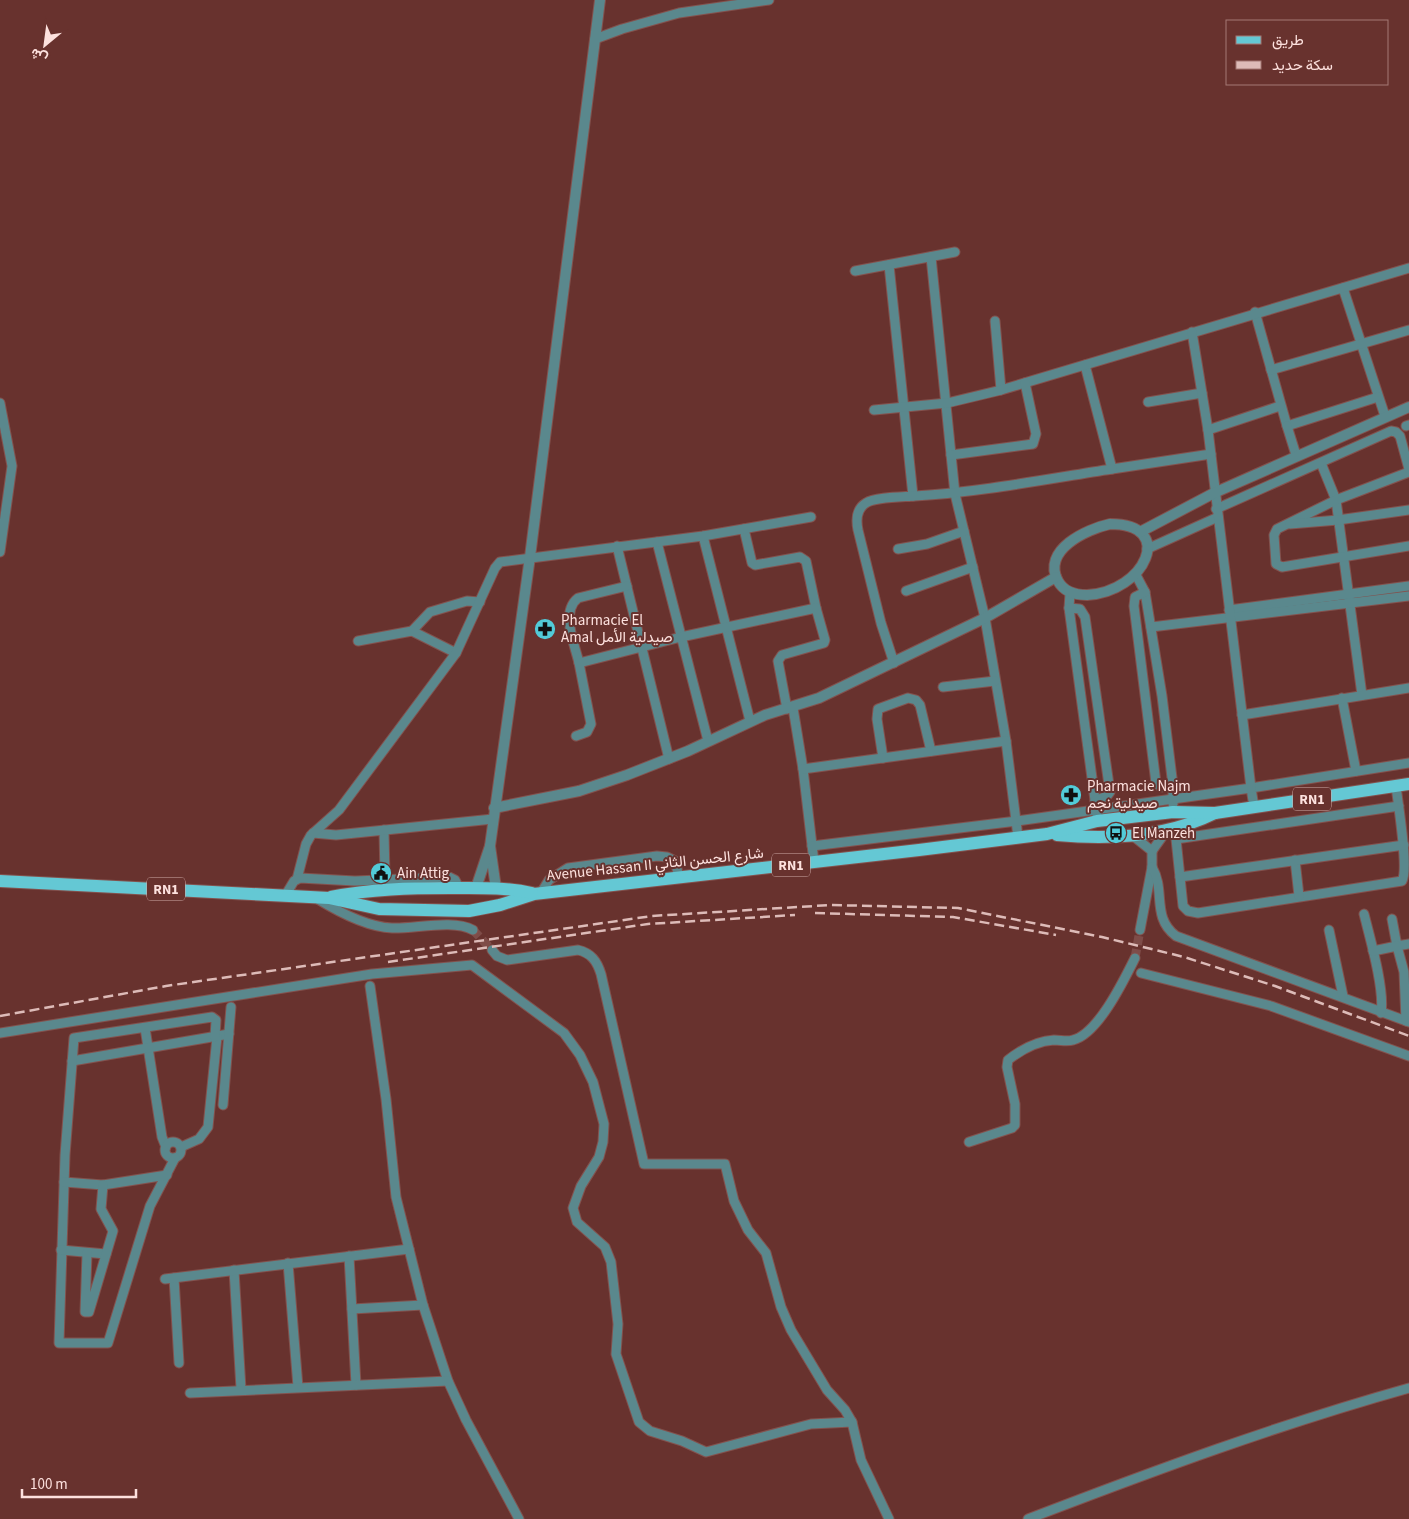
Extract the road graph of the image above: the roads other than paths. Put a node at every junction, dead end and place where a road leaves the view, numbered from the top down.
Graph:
1 (600, 0) edge
2 (769, 0) edge
3 (595, 39) junction
4 (955, 252) dead end
5 (931, 257) junction
6 (889, 265) junction
7 (1409, 268) edge
8 (855, 271) dead end
9 (1343, 288) junction
10 (1255, 312) junction
11 (995, 321) dead end
12 (1409, 330) edge
13 (1192, 332) junction
14 (1362, 344) junction
15 (1085, 366) junction
16 (1271, 370) junction
17 (1025, 383) junction
18 (1001, 390) junction
19 (1202, 393) junction
20 (1378, 397) junction
21 (1148, 402) dead end
22 (0, 403) edge
23 (947, 404) junction
24 (1280, 406) junction
25 (1409, 407) edge
26 (904, 408) junction
27 (874, 410) dead end
28 (1385, 416) junction
29 (1287, 426) junction
30 (1208, 430) junction
31 (1211, 454) junction
32 (951, 455) junction
33 (1296, 455) junction
34 (1321, 462) junction
35 (1112, 469) junction
36 (1409, 471) edge
37 (1214, 492) junction
38 (955, 494) junction
39 (913, 496) junction
40 (1336, 500) junction
41 (1409, 510) edge
42 (1217, 513) junction
43 (811, 517) dead end
44 (1338, 520) junction
45 (1285, 525) junction
46 (744, 529) junction
47 (964, 531) junction
48 (1140, 532) junction
49 (703, 536) junction
50 (657, 542) junction
51 (618, 546) junction
52 (1409, 546) edge
53 (898, 549) dead end
54 (1147, 549) junction
55 (0, 552) edge
56 (530, 557) junction
57 (1343, 558) junction
58 (973, 567) junction
59 (1136, 575) junction
60 (1056, 578) junction
61 (627, 586) junction
62 (1409, 586) edge
63 (906, 591) dead end
64 (1146, 592) junction
65 (1070, 593) junction
66 (1409, 596) edge
67 (1348, 599) junction
68 (480, 602) junction
69 (816, 608) junction
70 (1068, 608) junction
71 (1230, 614) junction
72 (985, 618) junction
73 (725, 627) junction
74 (1151, 627) junction
75 (412, 631) junction
76 (681, 637) junction
77 (358, 640) dead end
78 (641, 646) junction
79 (456, 653) junction
80 (578, 663) junction
81 (894, 663) junction
82 (994, 681) junction
83 (943, 686) dead end
84 (1409, 688) edge
85 (1362, 695) junction
86 (1162, 696) junction
87 (1147, 698) junction
88 (1342, 698) junction
89 (1098, 699) junction
90 (1083, 702) junction
91 (790, 709) junction
92 (1242, 714) junction
93 (750, 721) junction
94 (576, 736) dead end
95 (708, 741) junction
96 (1006, 741) junction
97 (931, 751) junction
98 (883, 758) junction
99 (669, 759) junction
100 (1409, 764) edge
101 (804, 768) junction
102 (1356, 772) junction
103 (1402, 785) edge
104 (1173, 786) junction
105 (1251, 788) junction
106 (1174, 799) junction
107 (1399, 806) junction
108 (1254, 807) junction
109 (494, 808) junction
110 (1096, 811) junction
111 (1173, 812) junction
112 (1215, 813) junction
113 (493, 819) junction
114 (1017, 821) junction
115 (384, 830) junction
116 (1166, 830) junction
117 (313, 833) junction
118 (1047, 834) junction
119 (1132, 835) junction
120 (1018, 837) junction
121 (1099, 838) junction
122 (1404, 844) junction
123 (490, 846) junction
124 (812, 846) junction
125 (1152, 851) junction
126 (1294, 860) junction
127 (1407, 860) edge
128 (814, 862) junction
129 (1152, 867) junction
130 (679, 877) junction
131 (1180, 877) junction
132 (1, 878) edge
133 (297, 879) junction
134 (385, 883) junction
135 (478, 888) junction
136 (496, 888) junction
137 (537, 893) junction
138 (285, 896) junction
139 (1299, 896) junction
140 (314, 897) junction
141 (329, 898) junction
142 (390, 910) junction
143 (478, 910) junction
144 (1364, 914) dead end
145 (1392, 919) dead end
146 (403, 928) junction
147 (473, 930) tunnel mouth
148 (1140, 930) tunnel mouth
149 (1329, 930) dead end
150 (1409, 944) edge
151 (1397, 946) junction
152 (492, 950) tunnel mouth
153 (1373, 951) junction
154 (1135, 958) tunnel mouth
155 (1141, 973) dead end
156 (370, 986) dead end
157 (1343, 996) junction
158 (232, 1007) dead end
159 (1381, 1013) junction
160 (1407, 1021) edge
161 (145, 1028) junction
162 (0, 1033) edge
163 (229, 1034) junction
164 (216, 1037) junction
165 (148, 1048) junction
166 (1409, 1056) edge
167 (72, 1060) junction
168 (223, 1105) dead end
169 (969, 1142) dead end
170 (166, 1147) junction
171 (181, 1147) junction
172 (175, 1158) junction
173 (168, 1175) junction
174 (64, 1182) junction
175 (103, 1186) junction
176 (409, 1248) junction
177 (61, 1250) junction
178 (87, 1254) junction
179 (106, 1254) junction
180 (348, 1256) junction
181 (288, 1263) junction
182 (234, 1270) junction
183 (422, 1305) junction
184 (352, 1309) junction
185 (179, 1363) dead end
186 (448, 1381) junction
187 (356, 1385) junction
188 (298, 1387) junction
189 (1409, 1388) edge
190 (241, 1389) junction
191 (190, 1392) dead end
192 (852, 1422) junction
193 (519, 1519) edge
194 (889, 1519) edge
195 (1028, 1519) edge

1 - 3 street
2 - 3 street
3 - 56 street
4 - 5 street
5 - 6 street
5 - 23 street
6 - 8 street
6 - 26 street
7 - 9 street
9 - 10 street
9 - 14 street
10 - 13 street
10 - 16 street
11 - 18 street
12 - 14 street
13 - 15 street
13 - 19 street
14 - 16 street
14 - 20 street
15 - 17 street
15 - 35 street
16 - 24 street
17 - 18 street
17 - 32 street
18 - 23 street
19 - 21 street
19 - 30 street
20 - 28 street
20 - 29 street
22 - 55 street
23 - 26 street
23 - 32 street
24 - 29 street
24 - 30 street
25 - 28 street
26 - 27 street
26 - 39 street
28 - 33 street
29 - 33 street
30 - 31 street
31 - 35 street
31 - 37 street
32 - 38 street
33 - 37 street
34 - 36 street
34 - 40 street
34 - 42 street
35 - 38 street
36 - 40 street
37 - 42 street
37 - 48 street
38 - 39 street
38 - 47 street
39 - 81 street
40 - 44 street
40 - 45 street
41 - 44 street
42 - 54 street
42 - 71 street
43 - 46 street
44 - 45 street
44 - 57 street
45 - 57 street
46 - 49 street
46 - 69 street
47 - 53 street
47 - 58 street
48 - 54 street
48 - 60 street
49 - 50 street
49 - 73 street
50 - 51 street
50 - 76 street
51 - 56 street
51 - 61 street
52 - 57 street
54 - 59 street
56 - 68 street
56 - 109 street
57 - 67 street
58 - 63 street
58 - 72 street
59 - 64 street
59 - 65 street
60 - 65 street
60 - 72 street
61 - 78 street
61 - 80 street
62 - 67 street
64 - 74 street
64 - 87 street
65 - 70 street
66 - 67 street
67 - 71 street
67 - 85 street
68 - 75 street
68 - 79 street
69 - 73 street
69 - 91 street
70 - 89 street
70 - 90 street
71 - 74 street
71 - 92 street
72 - 81 street
72 - 82 street
73 - 76 street
73 - 93 street
74 - 86 street
75 - 77 street
75 - 79 street
76 - 78 street
76 - 95 street
78 - 80 street
78 - 99 street
79 - 117 street
80 - 94 street
81 - 91 street
82 - 83 street
82 - 96 street
84 - 85 street
85 - 88 street
86 - 87 street
86 - 104 street
87 - 104 street
88 - 92 street
88 - 102 street
89 - 90 street
89 - 110 street
90 - 110 street
91 - 93 street
91 - 101 street
92 - 105 street
93 - 95 street
95 - 99 street
96 - 97 street
96 - 114 street
97 - 98 street
97 - 98 street
98 - 101 street
99 - 109 street
100 - 102 street
101 - 124 street
102 - 105 street
103 - 107 street
103 - 108 main road, Avenue Hassan II شارع الحسن الثاني / RN1
104 - 106 street
105 - 106 street
105 - 108 street
106 - 110 street
106 - 111 street
107 - 122 street
107 - 131 street
108 - 112 main road, Avenue Hassan II شارع الحسن الثاني / RN1
109 - 113 street
110 - 111 main road, Avenue Hassan II شارع الحسن الثاني / RN1
110 - 114 street
110 - 118 main road, Avenue Hassan II شارع الحسن الثاني / RN1
110 - 121 main road
111 - 112 main road, Avenue Hassan II شارع الحسن الثاني / RN1
111 - 116 main road
112 - 116 main road, Avenue Hassan II شارع الحسن الثاني / RN1
113 - 115 street
113 - 123 street
114 - 120 street
114 - 124 street
115 - 117 street
115 - 134 street
116 - 119 main road, Avenue Hassan II شارع الحسن الثاني / RN1
116 - 125 street
117 - 133 street
118 - 120 main road, Avenue Hassan II شارع الحسن الثاني / RN1
118 - 121 main road, Avenue Hassan II شارع الحسن الثاني / RN1
119 - 121 main road, Avenue Hassan II شارع الحسن الثاني / RN1
119 - 125 street
120 - 128 main road, Avenue Hassan II شارع الحسن الثاني / RN1
122 - 126 street
122 - 127 street
123 - 135 street
123 - 136 street
124 - 128 street
125 - 129 street
126 - 131 street
126 - 139 street
127 - 139 street
128 - 130 main road, Avenue Hassan II شارع الحسن الثاني / RN1
129 - 148 street
129 - 157 street
130 - 137 main road, Avenue Hassan II شارع الحسن الثاني / RN1
130 - 137 street
131 - 139 street
132 - 138 main road, Avenue Hassan II شارع الحسن الثاني / RN1
133 - 134 street
133 - 138 street
134 - 135 main road, Avenue Hassan II شارع الحسن الثاني / RN1
134 - 141 main road, Avenue Hassan II شارع الحسن الثاني / RN1
134 - 142 main road
135 - 136 main road, Avenue Hassan II شارع الحسن الثاني / RN1
135 - 143 main road
136 - 137 main road, Avenue Hassan II شارع الحسن الثاني / RN1
137 - 143 main road, Avenue Hassan II شارع الحسن الثاني / RN1
138 - 140 main road, Avenue Hassan II شارع الحسن الثاني / RN1
140 - 141 main road, Avenue Hassan II شارع الحسن الثاني / RN1
140 - 146 street
141 - 142 main road, Avenue Hassan II شارع الحسن الثاني / RN1
142 - 143 main road, Avenue Hassan II شارع الحسن الثاني / RN1
142 - 146 street
144 - 153 street
145 - 151 street
146 - 147 street
149 - 157 street
150 - 151 street
151 - 153 street
151 - 160 street
152 - 192 street
153 - 159 street
154 - 169 street
155 - 166 street
156 - 176 street
157 - 159 street
158 - 163 street
159 - 160 street
161 - 164 street
161 - 165 street
161 - 167 street
162 - 192 street
163 - 164 street
163 - 168 street
164 - 165 street
164 - 171 street
165 - 167 street
165 - 170 street
167 - 174 street
170 - 171 street
170 - 172 street
171 - 172 street
172 - 173 street
173 - 175 street
173 - 177 street
174 - 175 street
174 - 177 street
175 - 179 street
176 - 180 street
176 - 183 street
177 - 178 street
178 - 179 street
178 - 179 street
180 - 181 street
180 - 184 street
181 - 182 street
181 - 188 street
182 - 185 street
182 - 190 street
183 - 184 street
183 - 186 street
184 - 187 street
186 - 187 street
186 - 193 street
187 - 188 street
188 - 190 street
189 - 195 street
190 - 191 street
192 - 194 street

